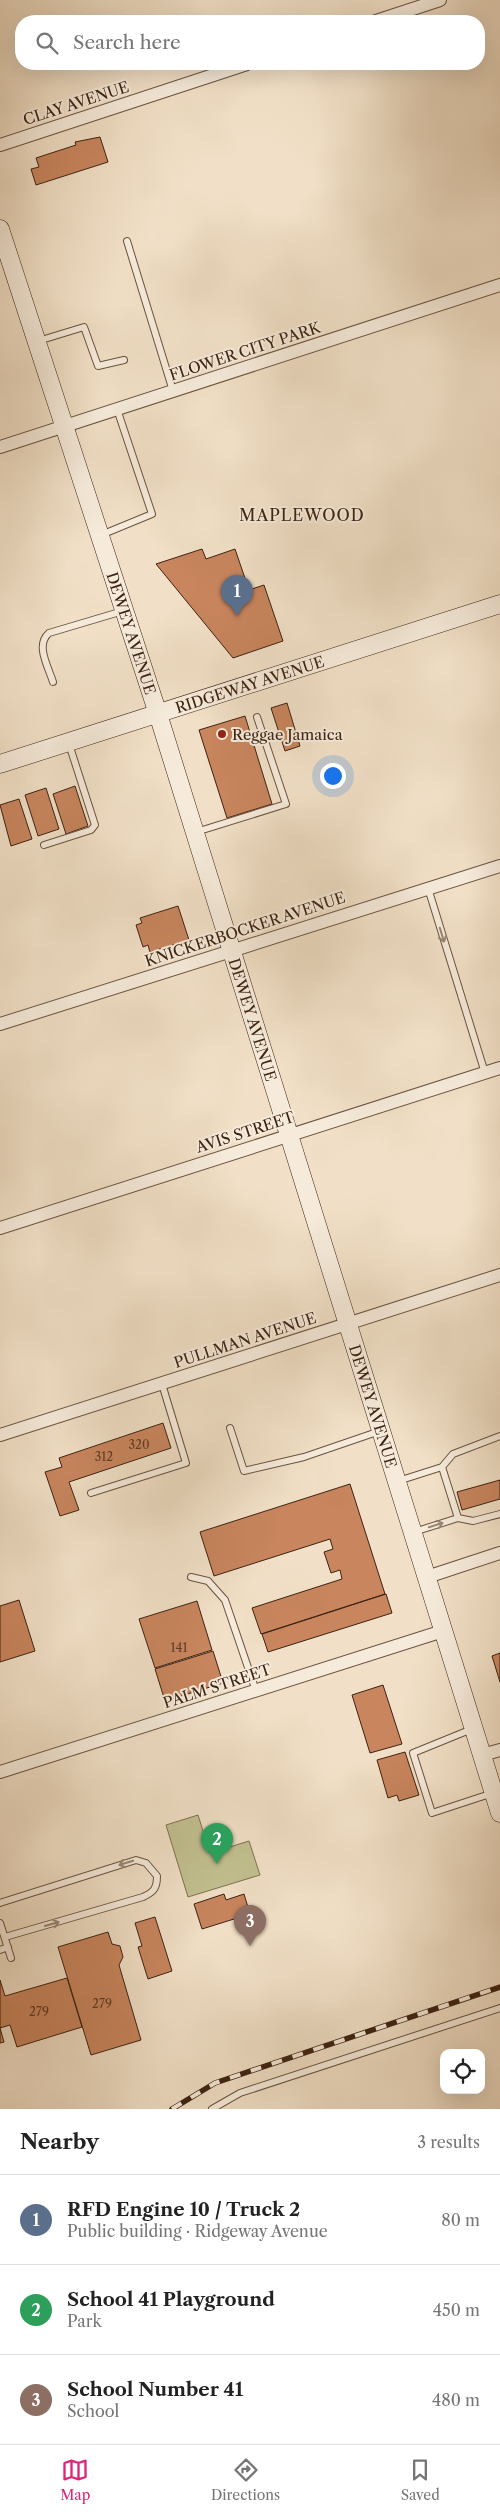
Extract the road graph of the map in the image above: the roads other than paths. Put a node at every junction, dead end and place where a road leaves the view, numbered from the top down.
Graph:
1 (440, 0) edge
2 (394, 15) edge
3 (229, 70) edge
4 (0, 145) edge
5 (0, 229) edge
6 (127, 241) dead end
7 (500, 285) edge
8 (37, 342) junction
9 (124, 360) dead end
10 (173, 391) junction
11 (117, 409) junction
12 (64, 426) junction
13 (0, 447) edge
14 (100, 535) junction
15 (500, 604) edge
16 (124, 610) junction
17 (53, 682) dead end
18 (158, 714) junction
19 (257, 717) dead end
20 (68, 742) junction
21 (0, 764) edge
22 (195, 833) junction
23 (44, 845) dead end
24 (500, 866) edge
25 (428, 888) junction
26 (231, 950) junction
27 (0, 1024) edge
28 (500, 1068) edge
29 (485, 1073) junction
30 (289, 1135) junction
31 (0, 1228) edge
32 (500, 1275) edge
33 (348, 1324) junction
34 (162, 1384) junction
35 (230, 1428) dead end
36 (381, 1430) junction
37 (0, 1435) edge
38 (500, 1436) edge
39 (442, 1467) junction
40 (397, 1481) junction
41 (91, 1493) dead end
42 (500, 1514) edge
43 (458, 1518) junction
44 (413, 1533) junction
45 (500, 1553) edge
46 (191, 1577) dead end
47 (427, 1577) junction
48 (443, 1631) junction
49 (256, 1691) junction
50 (474, 1728) junction
51 (500, 1750) edge
52 (482, 1755) junction
53 (0, 1772) edge
54 (494, 1792) junction
55 (500, 1813) edge
56 (0, 1903) edge
57 (0, 1923) edge
58 (5, 1937) junction
59 (8, 1948) junction
60 (0, 1950) edge
61 (11, 1958) dead end
62 (500, 2008) edge
63 (212, 2109) edge

1 - 2 street
3 - 4 street, CLAY AVENUE
5 - 8 street, DEWEY AVENUE
6 - 10 lane
7 - 10 street, FLOWER CITY PARK
8 - 9 lane
8 - 12 street, DEWEY AVENUE
10 - 11 street, FLOWER CITY PARK
11 - 12 street, FLOWER CITY PARK
11 - 14 lane
12 - 13 street, FLOWER CITY PARK
12 - 14 street, DEWEY AVENUE
14 - 16 street, DEWEY AVENUE
15 - 18 street, RIDGEWAY AVENUE
16 - 17 lane
16 - 18 street, DEWEY AVENUE
18 - 20 street, RIDGEWAY AVENUE
18 - 22 street, DEWEY AVENUE
19 - 22 lane
20 - 21 street, RIDGEWAY AVENUE
20 - 23 lane
22 - 26 street, DEWEY AVENUE
24 - 25 street, KNICKERBOCKER AVENUE
25 - 26 street, KNICKERBOCKER AVENUE
25 -> 29 lane
26 - 27 street, KNICKERBOCKER AVENUE
26 - 30 street, DEWEY AVENUE
28 - 29 street, AVIS STREET
29 - 30 street, AVIS STREET
30 - 31 street, AVIS STREET
30 - 33 street, DEWEY AVENUE
32 - 33 street, PULLMAN AVENUE
33 - 34 street, PULLMAN AVENUE
33 - 36 street, DEWEY AVENUE
34 - 37 street, PULLMAN AVENUE
34 - 41 lane
35 - 36 lane
36 - 40 street, DEWEY AVENUE
38 - 39 lane
39 - 40 lane
39 - 43 lane
40 - 44 street, DEWEY AVENUE
42 - 43 lane
44 -> 43 lane
44 - 47 street, DEWEY AVENUE
45 - 47 street
46 - 49 lane
47 - 48 street, DEWEY AVENUE
48 - 49 street, PALM STREET
48 - 50 street, DEWEY AVENUE
49 - 53 street, PALM STREET
50 - 52 street, DEWEY AVENUE
50 - 54 lane
51 - 52 street
52 - 54 street, DEWEY AVENUE
54 - 55 street, DEWEY AVENUE
58 -> 56 lane
57 - 58 lane
58 - 59 lane
59 - 60 lane
59 - 61 lane
62 - 63 lane

